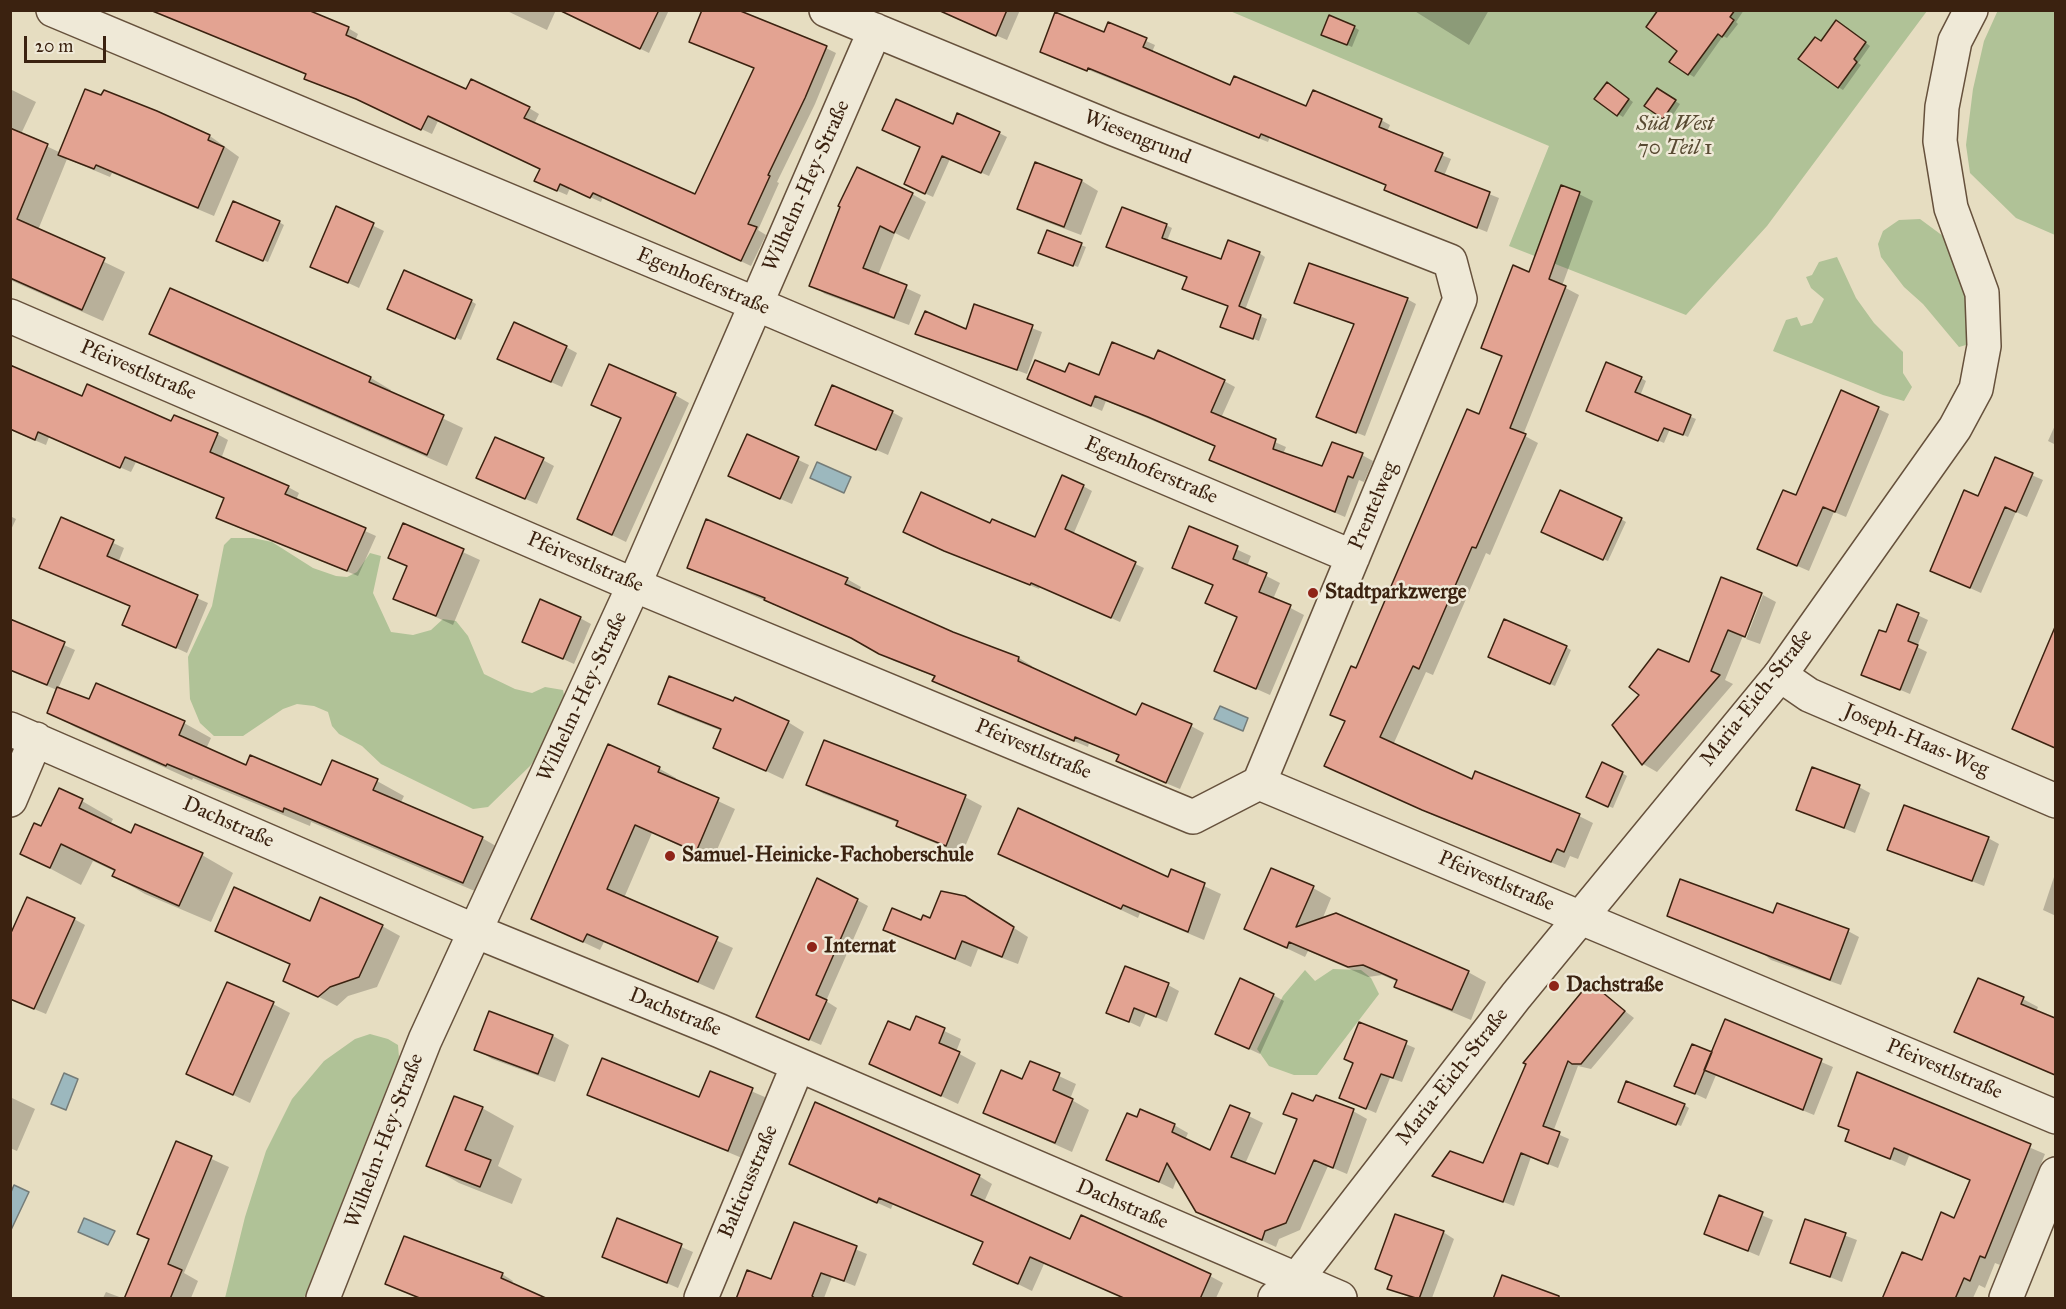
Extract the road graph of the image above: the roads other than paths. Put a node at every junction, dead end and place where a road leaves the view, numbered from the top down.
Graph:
1 (53, 10) edge
2 (826, 10) edge
3 (1971, 10) edge
4 (875, 30) junction
5 (1450, 261) joint
6 (756, 304) junction
7 (10, 316) edge
8 (1353, 557) junction
9 (634, 585) junction
10 (1780, 675) junction
11 (23, 734) edge
12 (1259, 783) junction
13 (10, 800) edge
14 (2055, 801) edge
15 (1580, 917) junction
16 (475, 931) junction
17 (798, 1065) junction
18 (2055, 1117) edge
19 (2055, 1174) edge
20 (1285, 1289) edge
21 (329, 1297) edge
22 (701, 1299) edge
23 (1340, 1299) edge
24 (2006, 1299) edge

1 - 6 street, Egenhoferstraße
2 - 4 street, Wiesengrund
3 - 10 street, Maria-Eich-Straße
4 - 5 street, Wiesengrund
4 - 6 street, Wilhelm-Hey-Straße
5 - 8 street, Prentelweg
6 - 8 street, Egenhoferstraße
6 - 9 street, Wilhelm-Hey-Straße
7 - 9 street, Pfeivestlstraße
8 - 12 street, Prentelweg
9 - 12 street, Pfeivestlstraße
9 - 16 street, Wilhelm-Hey-Straße
10 - 14 street, Joseph-Haas-Weg
10 - 15 street, Maria-Eich-Straße
11 - 13 street
11 - 16 street, Dachstraße
12 - 15 street, Pfeivestlstraße
15 - 18 street, Pfeivestlstraße
15 - 20 street, Maria-Eich-Straße
16 - 17 street, Dachstraße
16 - 21 street, Wilhelm-Hey-Straße
17 - 20 street, Dachstraße
17 - 22 street, Balticusstraße
19 - 24 street
20 - 23 street, Dachstraße

